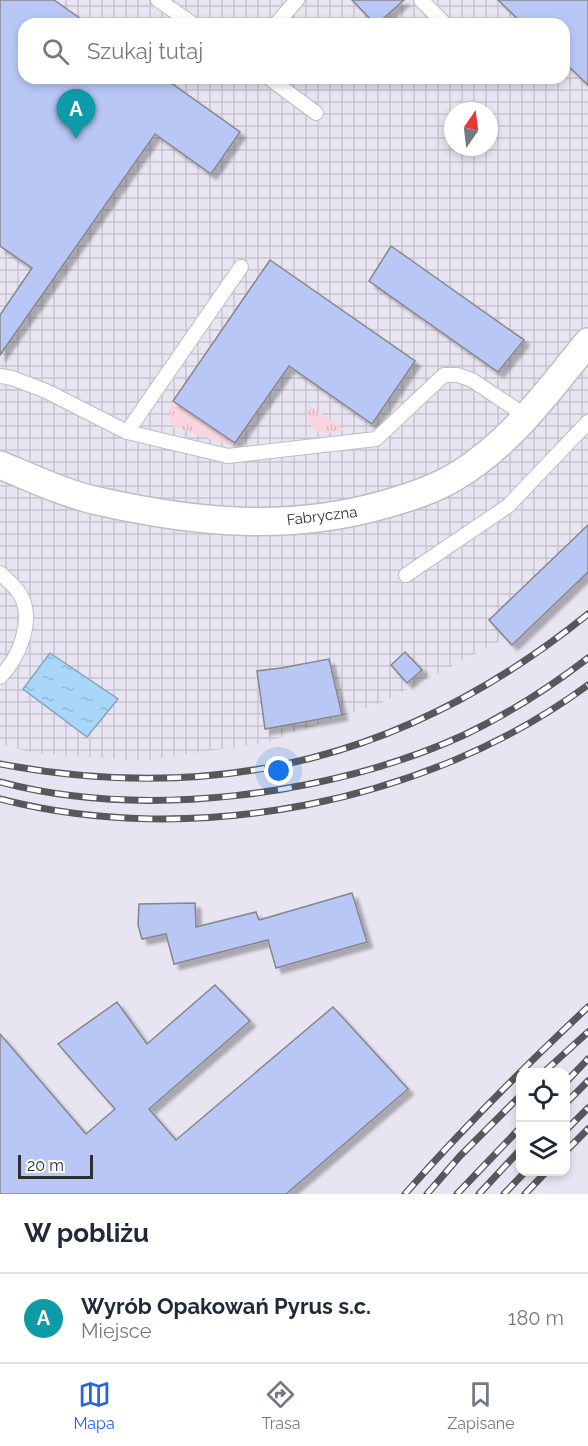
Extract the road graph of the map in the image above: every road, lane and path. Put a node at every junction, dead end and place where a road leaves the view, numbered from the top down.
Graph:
1 (158, 0) edge
2 (297, 0) edge
3 (421, 0) edge
4 (184, 18) edge
5 (281, 18) edge
6 (439, 18) edge
7 (277, 84) edge
8 (316, 113) dead end
9 (241, 267) dead end
10 (588, 342) edge
11 (0, 376) edge
12 (526, 416) junction
13 (588, 422) edge
14 (127, 432) junction
15 (0, 465) edge
16 (0, 573) edge
17 (406, 575) dead end
18 (0, 677) edge

1 - 4 lane
2 - 5 lane
3 - 6 lane
7 - 8 lane
9 - 14 lane
10 - 12 street, Fabryczna
11 - 14 lane
12 - 14 lane
12 - 15 street, Fabryczna
13 - 17 lane
16 - 18 lane

